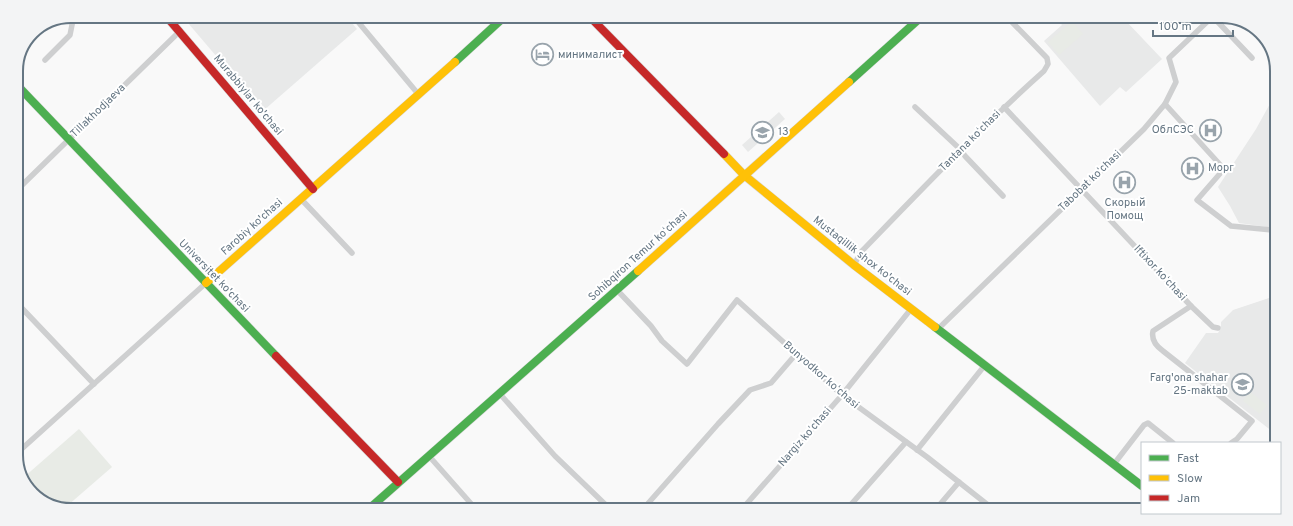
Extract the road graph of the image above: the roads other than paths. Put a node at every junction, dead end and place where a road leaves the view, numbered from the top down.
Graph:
1 (72, 23) edge
2 (173, 23) edge
3 (359, 23) edge
4 (498, 23) edge
5 (596, 23) edge
6 (915, 23) edge
7 (1013, 23) edge
8 (1206, 23) edge
9 (1219, 23) edge
10 (180, 31) junction
11 (1252, 58) dead end
12 (45, 60) dead end
13 (23, 91) edge
14 (419, 95) junction
15 (1165, 104) junction
16 (915, 107) dead end
17 (1004, 107) junction
18 (69, 140) junction
19 (961, 150) junction
20 (744, 175) junction
21 (23, 184) edge
22 (313, 189) junction
23 (1082, 189) junction
24 (1003, 196) dead end
25 (301, 199) junction
26 (1270, 230) edge
27 (352, 253) dead end
28 (854, 265) junction
29 (206, 283) junction
30 (617, 290) junction
31 (1191, 306) junction
32 (911, 308) junction
33 (23, 309) edge
34 (938, 328) junction
35 (1218, 328) dead end
36 (796, 354) junction
37 (985, 365) junction
38 (94, 384) junction
39 (500, 394) junction
40 (842, 395) junction
41 (1239, 441) edge
42 (906, 442) junction
43 (1172, 442) edge
44 (23, 448) edge
45 (917, 450) junction
46 (429, 456) junction
47 (1114, 464) junction
48 (398, 482) junction
49 (959, 482) junction
50 (1141, 485) edge
51 (375, 503) edge
52 (470, 503) edge
53 (604, 503) edge
54 (648, 503) edge
55 (747, 503) edge
56 (852, 503) edge
57 (941, 503) edge
58 (985, 503) edge

1 - 12 street
2 - 10 main road, Murabbiylar ko'chasi
3 - 14 street
4 - 14 main road, Farobiy ko'chasi
5 - 20 main road, Mustaqillik shox ko'chasi
6 - 20 main road, Sohibqiron Temur koʻchasi
7 - 17 street, Tantana koʻchasi
8 - 15 street, Tabobat koʻchasi
9 - 11 street
10 - 18 street, Tillakhodjaeva
10 - 22 main road, Murabbiylar ko'chasi
13 - 18 main road, Universitet ko'chasi
14 - 22 main road, Farobiy ko'chasi
15 - 23 street, Tabobat koʻchasi
15 - 26 street
16 - 19 street
17 - 19 street, Tantana koʻchasi
17 - 23 street, Iftixor koʻchasi
18 - 21 street, Tillakhodjaeva
18 - 29 main road, Universitet ko'chasi
19 - 24 street
19 - 28 street, Tantana koʻchasi
20 - 28 main road, Mustaqillik shox ko'chasi
20 - 30 main road, Sohibqiron Temur koʻchasi
22 - 25 main road, Farobiy ko'chasi
23 - 31 street, Iftixor koʻchasi
23 - 34 street, Tabobat koʻchasi
25 - 27 street
25 - 29 main road, Farobiy ko'chasi
28 - 32 main road, Mustaqillik shox ko'chasi
29 - 38 street, Farobiy ko'chasi
29 - 48 main road, Universitet ko'chasi
30 - 36 street, Bunyodkor koʻchasi
30 - 39 main road, Sohibqiron Temur koʻchasi
31 - 35 street
31 - 41 street, Iftixor koʻchasi
32 - 34 main road, Mustaqillik shox ko'chasi
32 - 40 street, Nargiz koʻchasi
33 - 38 street
34 - 37 main road, Mustaqillik shox ko'chasi
36 - 40 street, Bunyodkor koʻchasi
36 - 54 street
37 - 45 street
37 - 47 main road, Mustaqillik shox ko'chasi
38 - 44 street, Farobiy ko'chasi
39 - 46 main road, Sohibqiron Temur koʻchasi
39 - 53 street
40 - 42 street, Bunyodkor koʻchasi
40 - 55 street, Nargiz koʻchasi
42 - 45 street, Bunyodkor koʻchasi
42 - 56 street
43 - 47 street
45 - 49 street, Bunyodkor koʻchasi
46 - 48 main road, Sohibqiron Temur koʻchasi
46 - 52 street
47 - 50 main road, Mustaqillik shox ko'chasi
48 - 51 main road, Sohibqiron Temur koʻchasi
49 - 57 street
49 - 58 street, Bunyodkor koʻchasi

